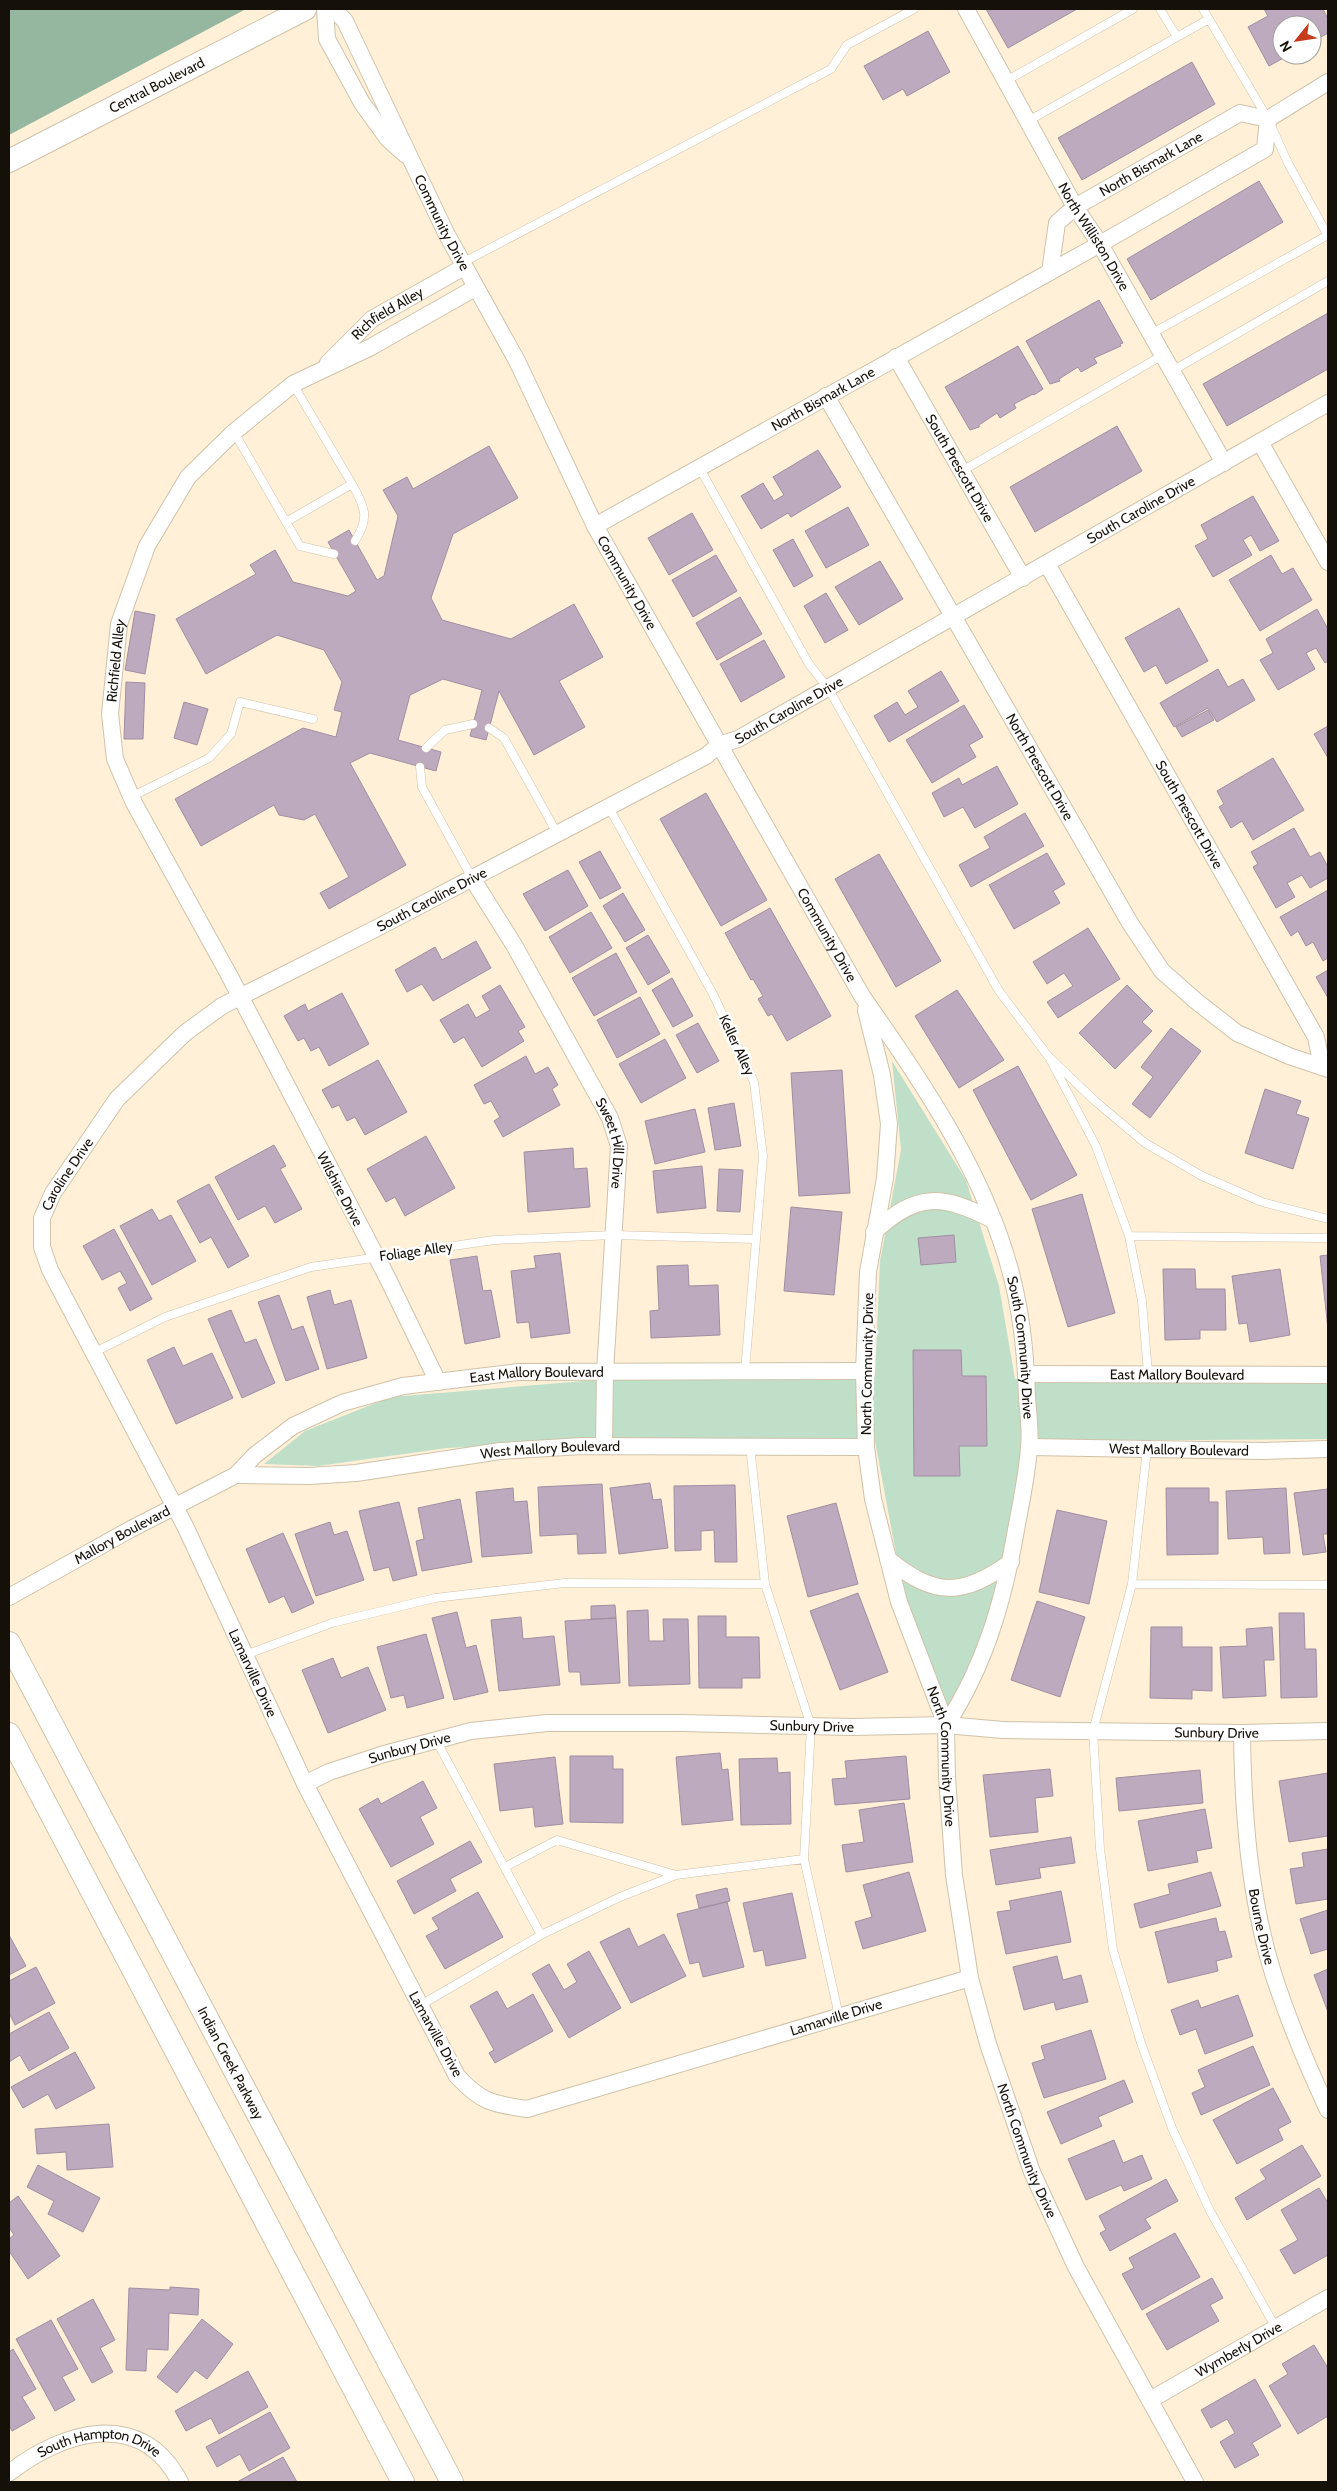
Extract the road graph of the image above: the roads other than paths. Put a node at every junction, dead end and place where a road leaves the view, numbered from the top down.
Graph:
1 (305, 9) edge
2 (325, 9) edge
3 (334, 9) edge
4 (914, 9) edge
5 (966, 9) edge
6 (1133, 9) edge
7 (1160, 9) edge
8 (1203, 9) edge
9 (1209, 19) junction
10 (1177, 37) junction
11 (1006, 81) junction
12 (1328, 82) edge
13 (1268, 119) junction
14 (1028, 121) junction
15 (412, 160) junction
16 (9, 161) edge
17 (1075, 208) junction
18 (1328, 235) edge
19 (1100, 244) junction
20 (463, 265) junction
21 (1050, 272) junction
22 (1328, 281) edge
23 (475, 288) junction
24 (1151, 334) junction
25 (1163, 355) junction
26 (896, 357) junction
27 (1172, 371) junction
28 (319, 372) junction
29 (293, 384) junction
30 (826, 396) junction
31 (1328, 404) edge
32 (234, 432) junction
33 (1260, 442) junction
34 (1224, 463) junction
35 (699, 467) junction
36 (962, 471) junction
37 (352, 484) junction
38 (286, 522) junction
39 (595, 526) junction
40 (355, 542) dead end
41 (334, 554) dead end
42 (1328, 562) edge
43 (1047, 564) junction
44 (1023, 578) junction
45 (955, 617) junction
46 (828, 688) junction
47 (313, 719) dead end
48 (473, 724) dead end
49 (489, 728) dead end
50 (719, 745) junction
51 (426, 748) dead end
52 (420, 767) dead end
53 (131, 796) junction
54 (608, 806) junction
55 (557, 833) junction
56 (472, 878) junction
57 (862, 996) junction
58 (240, 997) junction
59 (1048, 1056) junction
60 (1325, 1068) edge
61 (1328, 1218) edge
62 (992, 1220) junction
63 (874, 1232) junction
64 (614, 1235) junction
65 (1129, 1236) junction
66 (1328, 1238) edge
67 (755, 1239) junction
68 (376, 1257) junction
69 (93, 1353) junction
70 (744, 1371) junction
71 (864, 1371) junction
72 (605, 1372) junction
73 (1148, 1373) junction
74 (1026, 1374) junction
75 (1328, 1375) edge
76 (438, 1382) junction
77 (604, 1446) junction
78 (750, 1446) junction
79 (866, 1447) junction
80 (1030, 1447) junction
81 (1328, 1448) edge
82 (1147, 1449) junction
83 (236, 1475) junction
84 (174, 1506) junction
85 (888, 1559) junction
86 (1011, 1562) junction
87 (765, 1584) junction
88 (1132, 1584) junction
89 (1328, 1584) edge
90 (9, 1597) edge
91 (9, 1643) edge
92 (245, 1655) junction
93 (946, 1725) junction
94 (811, 1726) junction
95 (1328, 1731) edge
96 (1093, 1732) junction
97 (1242, 1733) junction
98 (9, 1734) edge
99 (436, 1740) junction
100 (305, 1784) junction
101 (804, 1859) junction
102 (505, 1867) junction
103 (676, 1875) junction
104 (541, 1935) junction
105 (970, 1978) junction
106 (419, 2006) junction
107 (839, 2016) junction
108 (1328, 2110) edge
109 (1328, 2298) edge
110 (1276, 2328) junction
111 (1150, 2400) junction
112 (9, 2473) edge
113 (180, 2482) edge
114 (403, 2482) edge
115 (452, 2482) edge
116 (1195, 2482) edge

1 - 16 street, Central Boulevard
2 - 15 street, Community Drive
3 - 15 street, Community Drive
4 - 20 lane
5 - 11 street, North Williston Drive
6 - 11 lane
7 - 10 lane
8 - 9 lane
9 - 10 lane
9 - 13 lane
10 - 14 lane
11 - 14 street, North Williston Drive
12 - 13 street
13 - 17 street, North Bismark Lane
13 - 18 lane
13 - 19 street, North Bismark Lane
14 - 17 street, North Williston Drive
15 - 20 street, Community Drive
17 - 19 street, North Williston Drive
17 - 21 street, North Bismark Lane
18 - 24 lane
19 - 21 street, North Bismark Lane
19 - 24 street, North Williston Drive
20 - 23 street, Community Drive
20 - 28 street, Richfield Alley
21 - 26 street, North Bismark Lane
22 - 27 lane
23 - 28 street, Richfield Alley
23 - 39 street, Community Drive
24 - 25 street, North Williston Drive
25 - 27 street, North Williston Drive
25 - 36 lane
26 - 30 street, North Bismark Lane
26 - 36 street, South Prescott Drive
27 - 34 street, North Williston Drive
28 - 29 street, Richfield Alley
29 - 32 street, Richfield Alley
29 - 37 lane
30 - 35 street, North Bismark Lane
30 - 45 street, North Prescott Drive
31 - 33 street, South Caroline Drive
32 - 38 lane
32 - 53 street, Richfield Alley
33 - 34 street, South Caroline Drive
33 - 42 street
34 - 43 street, South Caroline Drive
35 - 39 street, North Bismark Lane
35 - 46 lane
36 - 44 street, South Prescott Drive
37 - 38 lane
37 - 40 lane
38 - 41 lane
39 - 50 street, Community Drive
43 - 44 street, South Caroline Drive
43 - 60 street, South Prescott Drive
44 - 45 street, South Caroline Drive
45 - 46 street, South Caroline Drive
45 - 60 street, North Prescott Drive
46 - 50 street, South Caroline Drive
46 - 59 lane
47 - 53 lane
48 - 51 lane
49 - 55 lane
50 - 54 street, South Caroline Drive
50 - 57 street, Community Drive
52 - 56 lane
53 - 58 street, Richfield Alley
54 - 55 street, South Caroline Drive
54 - 67 lane, Keller Alley
55 - 56 street, South Caroline Drive
56 - 58 street, South Caroline Drive
56 - 64 street, Sweet Hill Drive
57 - 62 street, South Community Drive
57 - 63 street, North Community Drive
58 - 68 street, Wilshire Drive
58 - 69 street, Caroline Drive
59 - 61 lane
59 - 65 lane
62 - 63 street
62 - 74 street, South Community Drive
63 - 71 street, North Community Drive
64 - 67 lane, Foliage Alley
64 - 68 lane, Foliage Alley
64 - 72 street, Sweet Hill Drive
65 - 66 lane
65 - 73 lane
67 - 70 lane, Keller Alley
68 - 69 lane, Foliage Alley
68 - 76 street, Wilshire Drive
69 - 84 street, Caroline Drive
70 - 71 street, East Mallory Boulevard
70 - 72 street, East Mallory Boulevard
71 - 79 street, North Community Drive
72 - 76 street, East Mallory Boulevard
72 - 77 street, Sweet Hill Drive
73 - 74 street, East Mallory Boulevard
73 - 75 street, East Mallory Boulevard
74 - 80 street, South Community Drive
76 - 83 street, East Mallory Boulevard
77 - 78 street, West Mallory Boulevard
77 - 83 street, West Mallory Boulevard
78 - 79 street, West Mallory Boulevard
78 - 87 lane
79 - 85 street, North Community Drive
80 - 82 street, West Mallory Boulevard
80 - 86 street, South Community Drive
81 - 82 street, West Mallory Boulevard
82 - 88 lane
83 - 84 street, Mallory Boulevard
84 - 90 street, Mallory Boulevard
84 - 92 street, Lamarville Drive
85 - 86 street
85 - 93 street, North Community Drive
86 - 93 street, South Community Drive
87 - 92 lane
87 - 94 lane
88 - 89 lane
88 - 96 lane
91 - 115 street, Indian Creek Parkway
92 - 100 street, Lamarville Drive
93 - 94 street, Sunbury Drive
93 - 96 street, Sunbury Drive
93 - 105 street, North Community Drive
94 - 99 street, Sunbury Drive
94 - 101 lane
95 - 97 street, Sunbury Drive
96 - 97 street, Sunbury Drive
96 - 110 lane
97 - 108 street, Bourne Drive
98 - 114 street
99 - 100 street, Sunbury Drive
99 - 102 lane
100 - 106 street, Lamarville Drive
101 - 103 lane
101 - 107 lane
102 - 103 lane
102 - 104 lane
103 - 104 lane
104 - 106 lane
105 - 107 street, Lamarville Drive
105 - 111 street, North Community Drive
106 - 107 street, Lamarville Drive
109 - 110 street, Wymberly Drive
110 - 111 street, Wymberly Drive
111 - 116 street, North Community Drive
112 - 113 street, South Hampton Drive

